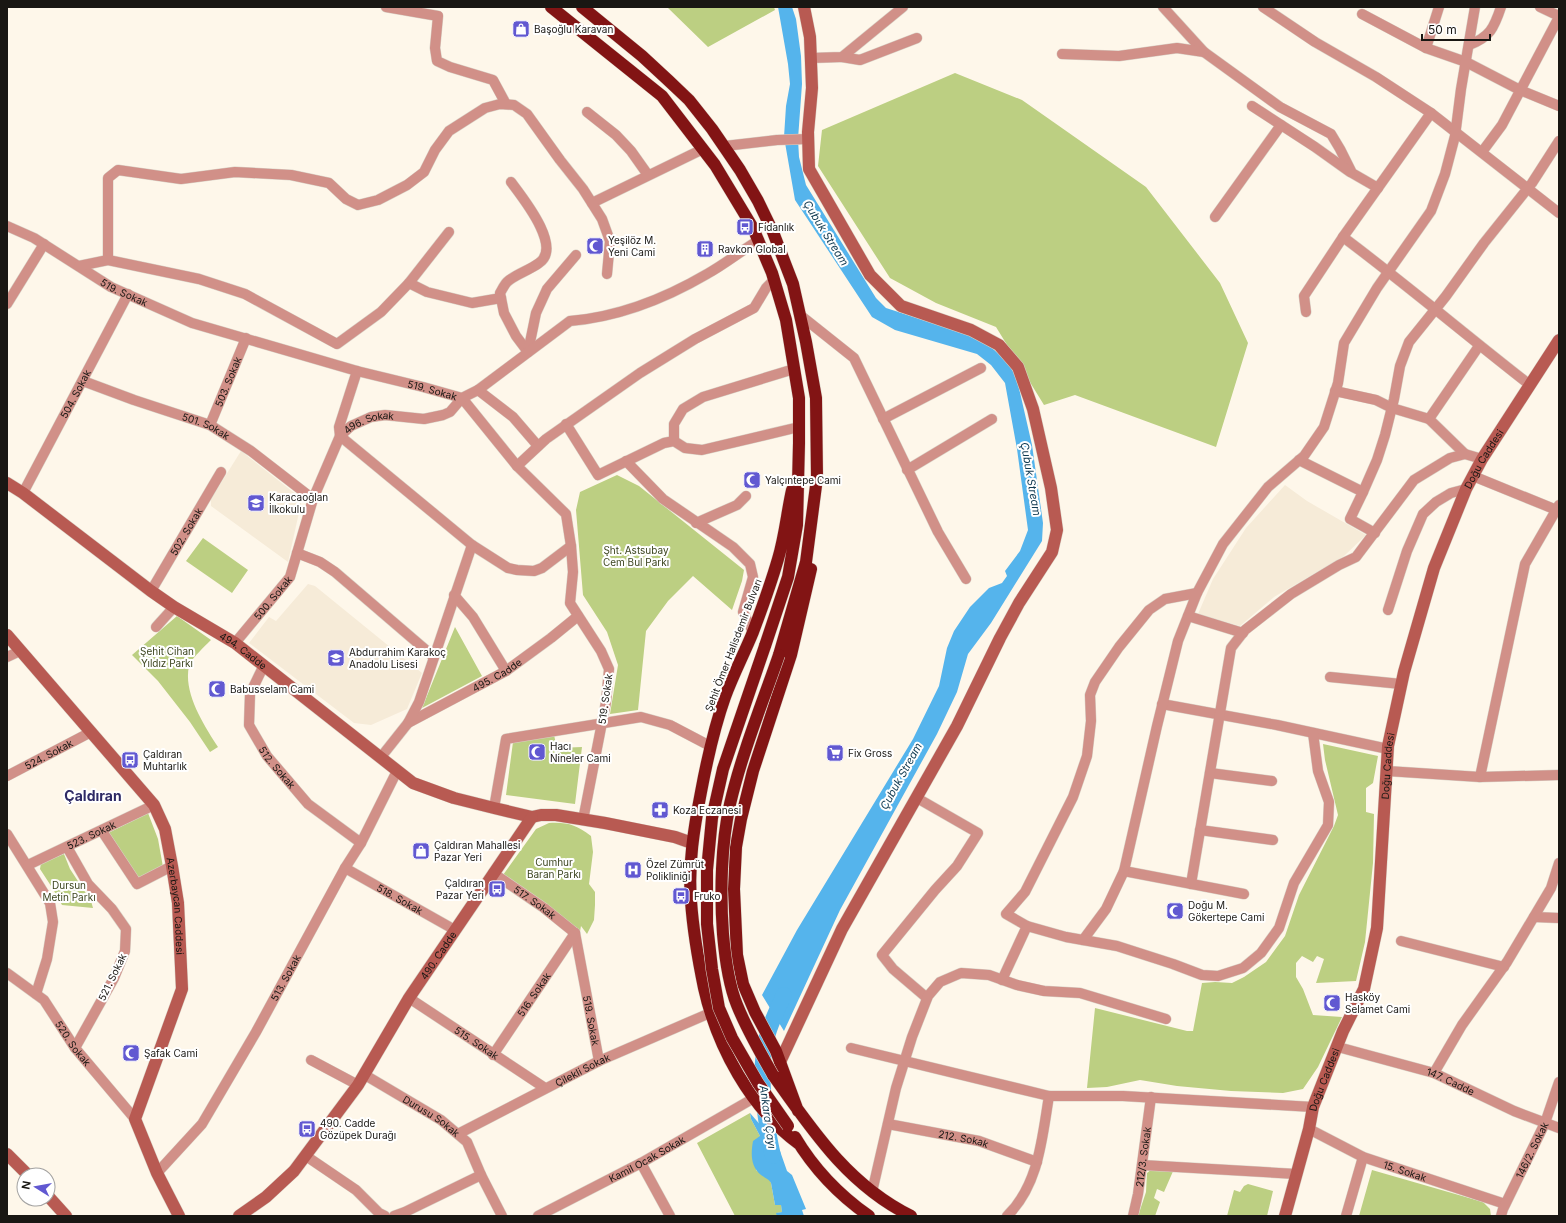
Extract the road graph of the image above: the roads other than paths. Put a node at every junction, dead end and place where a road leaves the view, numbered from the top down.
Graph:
1 (386, 7) edge
2 (551, 7) edge
3 (582, 7) edge
4 (804, 7) edge
5 (903, 7) edge
6 (1163, 7) edge
7 (1263, 7) edge
8 (1439, 7) edge
9 (1475, 7) edge
10 (1501, 7) edge
11 (1540, 7) edge
12 (1362, 14) dead end
13 (1559, 16) edge
14 (917, 38) dead end
15 (1469, 45) junction
16 (1426, 48) junction
17 (1204, 52) junction
18 (1062, 54) dead end
19 (842, 57) junction
20 (811, 58) junction
21 (1466, 62) junction
22 (1520, 90) junction
23 (506, 104) junction
24 (1252, 106) dead end
25 (1559, 106) edge
26 (587, 112) dead end
27 (1431, 113) junction
28 (1282, 125) junction
29 (1455, 131) junction
30 (803, 139) junction
31 (1559, 141) edge
32 (725, 146) junction
33 (703, 149) junction
34 (1482, 152) junction
35 (1352, 173) junction
36 (648, 175) junction
37 (511, 182) dead end
38 (1378, 188) junction
39 (1528, 188) junction
40 (592, 203) junction
41 (1559, 213) edge
42 (1215, 217) dead end
43 (7, 226) edge
44 (449, 232) dead end
45 (1343, 237) junction
46 (759, 240) junction
47 (44, 244) junction
48 (576, 255) dead end
49 (108, 260) junction
50 (79, 266) junction
51 (1389, 272) junction
52 (607, 274) dead end
53 (774, 280) junction
54 (409, 283) junction
55 (128, 294) junction
56 (501, 298) junction
57 (7, 304) edge
58 (1435, 310) junction
59 (1306, 312) dead end
60 (800, 315) junction
61 (246, 338) junction
62 (1559, 340) edge
63 (1479, 346) junction
64 (528, 352) junction
65 (981, 368) dead end
66 (794, 369) junction
67 (357, 371) junction
68 (83, 381) junction
69 (1530, 385) junction
70 (478, 390) junction
71 (1335, 391) junction
72 (462, 398) junction
73 (1392, 408) junction
74 (883, 419) junction
75 (992, 419) dead end
76 (1428, 419) junction
77 (210, 424) junction
78 (566, 424) junction
79 (799, 427) junction
80 (340, 436) junction
81 (674, 441) junction
82 (538, 446) junction
83 (1465, 454) junction
84 (798, 459) junction
85 (1482, 459) junction
86 (1299, 460) junction
87 (626, 461) junction
88 (517, 466) junction
89 (907, 470) junction
90 (221, 472) dead end
91 (1473, 476) junction
92 (817, 478) junction
93 (7, 483) edge
94 (1466, 489) junction
95 (1363, 492) junction
96 (23, 493) junction
97 (746, 496) dead end
98 (313, 499) junction
99 (1558, 508) edge
100 (696, 523) junction
101 (1375, 533) junction
102 (472, 544) junction
103 (571, 546) junction
104 (297, 553) junction
105 (966, 579) dead end
106 (151, 591) junction
107 (1197, 593) junction
108 (454, 595) junction
109 (174, 607) junction
110 (1388, 610) dead end
111 (578, 616) junction
112 (1188, 616) junction
113 (156, 627) dead end
114 (752, 632) junction
115 (1243, 633) junction
116 (7, 635) edge
117 (235, 643) junction
118 (20, 651) junction
119 (7, 657) edge
120 (434, 657) junction
121 (263, 667) junction
122 (506, 671) junction
123 (1330, 677) dead end
124 (1401, 684) junction
125 (1162, 704) junction
126 (1220, 714) junction
127 (408, 723) junction
128 (602, 724) junction
129 (90, 732) junction
130 (1313, 733) junction
131 (710, 746) junction
132 (1388, 749) junction
133 (381, 758) junction
134 (397, 771) junction
135 (1387, 771) junction
136 (1210, 773) junction
137 (1559, 775) edge
138 (7, 776) edge
139 (1480, 777) junction
140 (1272, 781) dead end
141 (702, 785) junction
142 (747, 795) junction
143 (917, 798) junction
144 (154, 805) junction
145 (494, 808) junction
146 (532, 816) junction
147 (583, 820) junction
148 (1200, 830) junction
149 (102, 831) junction
150 (7, 834) edge
151 (1273, 840) dead end
152 (361, 843) junction
153 (693, 843) junction
154 (736, 846) junction
155 (67, 847) junction
156 (1559, 863) edge
157 (28, 865) junction
158 (172, 866) junction
159 (345, 868) junction
160 (1124, 872) junction
161 (493, 873) junction
162 (1191, 884) junction
163 (691, 887) junction
164 (734, 891) junction
165 (1244, 894) dead end
166 (1534, 917) junction
167 (1559, 918) edge
168 (1027, 926) junction
169 (455, 930) junction
170 (575, 934) junction
171 (1083, 940) junction
172 (1401, 941) dead end
173 (1504, 967) junction
174 (7, 974) edge
175 (1002, 980) junction
176 (36, 994) junction
177 (408, 998) junction
178 (927, 998) junction
179 (710, 1013) junction
180 (1166, 1019) dead end
181 (75, 1048) junction
182 (851, 1048) dead end
183 (1338, 1048) junction
184 (493, 1055) junction
185 (778, 1057) junction
186 (311, 1060) dead end
187 (905, 1060) junction
188 (599, 1061) junction
189 (1434, 1073) junction
190 (365, 1075) junction
191 (1559, 1082) edge
192 (358, 1085) junction
193 (545, 1088) junction
194 (1049, 1096) junction
195 (1151, 1098) junction
196 (756, 1100) junction
197 (1313, 1107) junction
198 (798, 1111) junction
199 (135, 1119) junction
200 (1545, 1123) junction
201 (888, 1124) junction
202 (1559, 1128) edge
203 (1309, 1129) junction
204 (786, 1130) junction
205 (458, 1134) junction
206 (306, 1156) junction
207 (1363, 1157) junction
208 (9, 1159) edge
209 (1038, 1162) junction
210 (641, 1163) junction
211 (1142, 1165) junction
212 (18, 1167) edge
213 (157, 1173) junction
214 (1296, 1174) junction
215 (481, 1175) junction
216 (872, 1192) junction
217 (1505, 1204) junction
218 (56, 1205) edge
219 (66, 1216) edge
220 (179, 1216) edge
221 (239, 1216) edge
222 (385, 1216) edge
223 (394, 1216) edge
224 (502, 1216) edge
225 (538, 1216) edge
226 (670, 1216) edge
227 (869, 1216) edge
228 (911, 1216) edge
229 (1008, 1216) edge
230 (1133, 1216) edge
231 (1284, 1216) edge
232 (1346, 1216) edge
233 (1501, 1216) edge

1 - 23 street
2 - 33 highway, Şehit Ömer Halisdemir Bulvarı
3 - 32 highway
4 - 20 street
5 - 19 street
6 - 17 street
7 - 27 street
8 - 16 street
9 - 15 street
10 - 15 street
11 - 13 street
12 - 16 street
13 - 22 street
14 - 19 street
15 - 21 street
16 - 21 street
17 - 18 street
17 - 35 street
19 - 20 street
20 - 30 street
21 - 22 street
21 - 29 street
22 - 25 street
22 - 34 street
23 - 40 street
23 - 49 street
24 - 28 street
26 - 36 street
27 - 29 street
27 - 38 street
28 - 35 street
28 - 42 street
29 - 34 street
29 - 51 street
30 - 32 street
30 - 143 street
31 - 39 street
32 - 60 highway
33 - 36 street
33 - 46 highway, Şehit Ömer Halisdemir Bulvarı
34 - 39 street
35 - 38 street
36 - 40 street
37 - 56 street
38 - 45 street
39 - 41 street
39 - 58 street
40 - 52 street
43 - 47 street, 519. Sokak
44 - 54 street
45 - 51 street
45 - 59 street
46 - 53 highway, Şehit Ömer Halisdemir Bulvarı
46 - 64 street
47 - 50 street, 519. Sokak
47 - 57 street
48 - 64 street
49 - 50 street
49 - 54 street
50 - 55 street, 519. Sokak
51 - 58 street
51 - 71 street
53 - 66 highway, Şehit Ömer Halisdemir Bulvarı
53 - 78 street
54 - 56 street
55 - 61 street, 519. Sokak
55 - 68 street, 504. Sokak
56 - 64 street
58 - 63 street
58 - 73 street
60 - 74 street
60 - 92 highway
61 - 67 street, 519. Sokak
61 - 77 street, 503. Sokak
62 - 69 street, Doğu Caddesi
63 - 69 street
63 - 76 street
64 - 70 street
65 - 74 street
66 - 79 highway, Şehit Ömer Halisdemir Bulvarı
66 - 81 street
67 - 72 street, 519. Sokak
67 - 80 street
68 - 77 street, 501. Sokak
68 - 96 street, 504. Sokak
69 - 85 street, Doğu Caddesi
70 - 72 street
70 - 82 street
71 - 73 street
71 - 86 street
72 - 80 street, 496. Sokak
72 - 88 street, 519. Sokak
73 - 76 street
73 - 95 street
74 - 89 street
75 - 89 street
76 - 83 street
77 - 98 street, 501. Sokak
78 - 82 street
78 - 87 street
79 - 81 street
79 - 84 highway, Şehit Ömer Halisdemir Bulvarı
80 - 98 street, 496. Sokak
80 - 102 street
81 - 87 street
82 - 88 street
83 - 85 street
83 - 101 street
84 - 114 highway, Şehit Ömer Halisdemir Bulvarı
84 - 204 highway, Şehit Ömer Halisdemir Bulvarı, bridge
85 - 91 street, Doğu Caddesi
86 - 95 street
86 - 107 street
87 - 100 street
88 - 103 street, 519. Sokak
89 - 105 street
90 - 106 street, 502. Sokak
91 - 94 street, Doğu Caddesi
91 - 99 street
92 - 142 highway
92 - 198 highway, bridge
93 - 96 street, 494. Cadde
94 - 110 street
94 - 124 street, Doğu Caddesi
95 - 101 street
96 - 106 street, 494. Cadde
97 - 100 street
98 - 104 street, 500. Sokak
99 - 139 street
100 - 114 street
101 - 115 street
102 - 103 street
102 - 108 street
103 - 111 street, 519. Sokak
104 - 117 street, 500. Sokak
104 - 120 street
106 - 109 street, 494. Cadde
107 - 112 street
107 - 168 street
108 - 120 street
108 - 122 street
109 - 113 street
109 - 117 street, 494. Cadde
111 - 122 street, 495. Cadde
111 - 128 street, 519. Sokak
112 - 115 street
112 - 125 street
114 - 131 highway, Şehit Ömer Halisdemir Bulvarı
115 - 126 street
116 - 118 street, Azerbaycan Caddesi
117 - 121 street, 494. Cadde
118 - 119 street
118 - 129 street, Azerbaycan Caddesi
120 - 127 street
121 - 133 street, 494. Cadde
121 - 152 street, 512. Sokak
122 - 127 street, 495. Cadde
123 - 124 street
124 - 132 street, Doğu Caddesi
125 - 126 street
125 - 160 street
126 - 130 street
126 - 136 street
127 - 133 street
128 - 131 street
128 - 145 street
128 - 147 street, 519. Sokak
129 - 138 street, 524. Sokak
129 - 144 street, Azerbaycan Caddesi
130 - 132 street
130 - 171 street
131 - 141 highway, Şehit Ömer Halisdemir Bulvarı
132 - 135 street, Doğu Caddesi
133 - 134 street, 494. Cadde
134 - 145 street, 494. Cadde
134 - 152 street, 513. Sokak
135 - 139 street
135 - 183 street, Doğu Caddesi
136 - 140 street
136 - 148 street
137 - 139 street
141 - 142 highway
141 - 153 highway, Şehit Ömer Halisdemir Bulvarı
142 - 154 highway
143 - 178 street
143 - 185 street
144 - 149 street, 523. Sokak
144 - 158 street, Azerbaycan Caddesi
145 - 146 street, 494. Cadde
146 - 147 street
146 - 161 street, 490. Cadde
147 - 153 street
148 - 151 street
148 - 162 street
149 - 155 street, 523. Sokak
149 - 158 street
150 - 157 street
152 - 159 street, 513. Sokak
153 - 154 highway
153 - 154 highway
153 - 163 highway, Şehit Ömer Halisdemir Bulvarı
154 - 164 highway
155 - 157 street, 523. Sokak
155 - 181 street, 521. Sokak
156 - 166 street
157 - 176 street
158 - 199 street, Azerbaycan Caddesi
159 - 169 street, 518. Sokak
159 - 213 street, 513. Sokak
160 - 162 street
160 - 171 street
161 - 169 street, 490. Cadde
161 - 170 street, 517. Sokak
162 - 165 street
163 - 164 highway
163 - 179 highway, Şehit Ömer Halisdemir Bulvarı
164 - 185 highway
166 - 167 street
166 - 173 street
168 - 171 street
168 - 175 street
169 - 177 street, 490. Cadde
170 - 184 street, 516. Sokak
170 - 188 street, 519. Sokak
172 - 173 street
173 - 189 street
174 - 176 street, 520. Sokak
175 - 178 street
175 - 180 street
176 - 181 street, 520. Sokak
177 - 184 street, 515. Sokak
177 - 190 street, 490. Cadde
178 - 187 street
179 - 188 street, Çilekli Sokak
179 - 196 highway, Şehit Ömer Halisdemir Bulvarı
181 - 199 street, 520. Sokak
182 - 187 street
183 - 189 street, 147. Cadde
183 - 197 street, Doğu Caddesi
184 - 193 street, 515. Sokak
185 - 198 highway
186 - 192 street
187 - 194 street
187 - 201 street
188 - 193 street, Çilekli Sokak
189 - 200 street, 147. Cadde
190 - 192 street, 490. Cadde
190 - 205 street, Durusu Sokak
191 - 200 street, 146/2. Sokak
192 - 206 street, 490. Cadde
193 - 205 street, Çilekli Sokak
194 - 195 street
194 - 209 street
195 - 197 street
195 - 211 street, 212/3. Sokak
196 - 204 highway, Şehit Ömer Halisdemir Bulvarı
196 - 210 street, Kamil Ocak Sokak
197 - 203 street, Doğu Caddesi
198 - 216 highway
199 - 213 street
200 - 202 street, 147. Cadde
200 - 217 street, 146/2. Sokak
201 - 209 street, 212. Sokak
201 - 216 street
203 - 207 street, 15. Sokak
203 - 214 street, Doğu Caddesi
204 - 227 highway, Şehit Ömer Halisdemir Bulvarı
205 - 215 street, Durusu Sokak
206 - 221 street, 490. Cadde
206 - 222 street
207 - 217 street, 15. Sokak
207 - 232 street
208 - 212 street
209 - 229 street
210 - 225 street, Kamil Ocak Sokak
210 - 226 street
211 - 214 street
211 - 230 street, 212/3. Sokak
213 - 220 street
214 - 231 street, Doğu Caddesi
215 - 223 street
215 - 224 street, Durusu Sokak
216 - 228 highway
217 - 233 street, 146/2. Sokak
218 - 219 street

